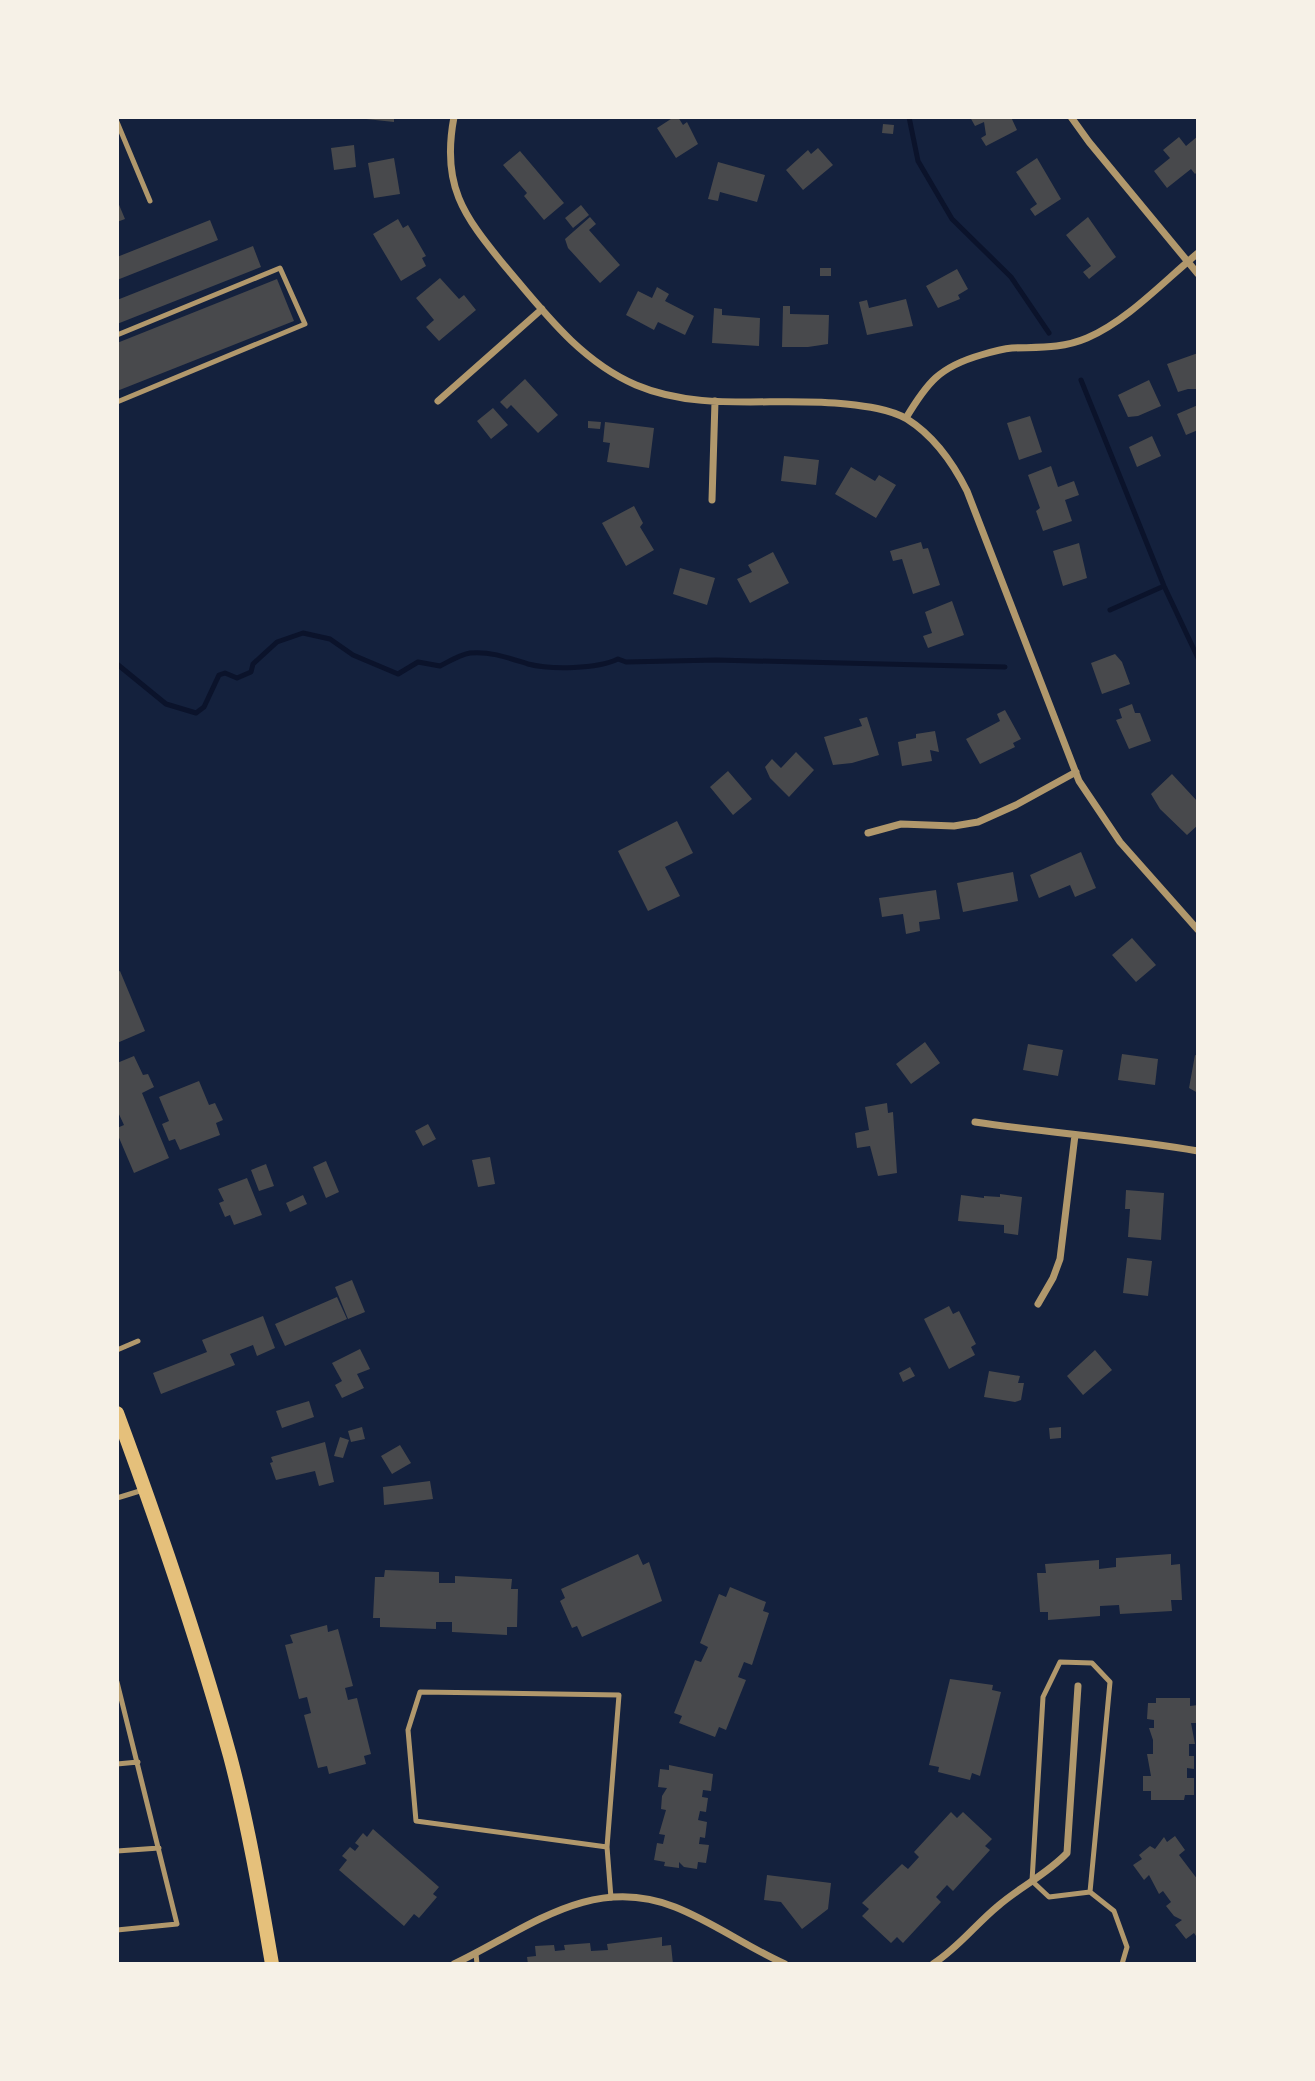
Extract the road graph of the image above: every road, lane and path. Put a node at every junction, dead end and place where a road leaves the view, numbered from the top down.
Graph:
1 (454, 117) edge
2 (1071, 117) edge
3 (117, 122) edge
4 (150, 201) dead end
5 (1198, 253) edge
6 (1188, 261) junction
7 (1198, 274) edge
8 (542, 309) junction
9 (117, 335) edge
10 (438, 401) dead end
11 (715, 401) junction
12 (117, 402) edge
13 (906, 418) junction
14 (712, 500) dead end
15 (1076, 772) junction
16 (868, 833) dead end
17 (1198, 930) edge
18 (975, 1122) dead end
19 (1075, 1135) junction
20 (1198, 1151) edge
21 (1038, 1304) dead end
22 (138, 1341) dead end
23 (117, 1350) edge
24 (117, 1413) edge
25 (146, 1489) junction
26 (117, 1498) edge
27 (117, 1682) edge
28 (1078, 1686) dead end
29 (138, 1762) junction
30 (117, 1764) edge
31 (607, 1847) junction
32 (159, 1848) junction
33 (117, 1851) edge
34 (1032, 1881) junction
35 (1090, 1892) junction
36 (611, 1898) junction
37 (117, 1930) edge
38 (476, 1954) junction
39 (272, 1964) edge
40 (454, 1964) edge
41 (477, 1964) edge
42 (785, 1964) edge
43 (933, 1964) edge
44 (1122, 1964) edge

1 - 8 street
2 - 6 street
3 - 4 lane
5 - 6 street
6 - 7 street
6 - 13 street
8 - 10 street
8 - 11 street
9 - 12 lane
11 - 13 street
11 - 14 street
13 - 15 street
15 - 16 street
15 - 17 street
18 - 19 street
19 - 20 street
19 - 21 street
22 - 23 lane
24 - 25 main road
25 - 26 lane
25 - 39 main road
27 - 29 lane
28 - 34 street
29 - 30 lane
29 - 32 lane
31 - 31 lane
31 - 36 lane
32 - 33 lane
32 - 37 lane
34 - 35 lane
34 - 35 lane
34 - 43 street
35 - 44 lane
36 - 38 street
36 - 42 street
38 - 40 street
38 - 41 lane

